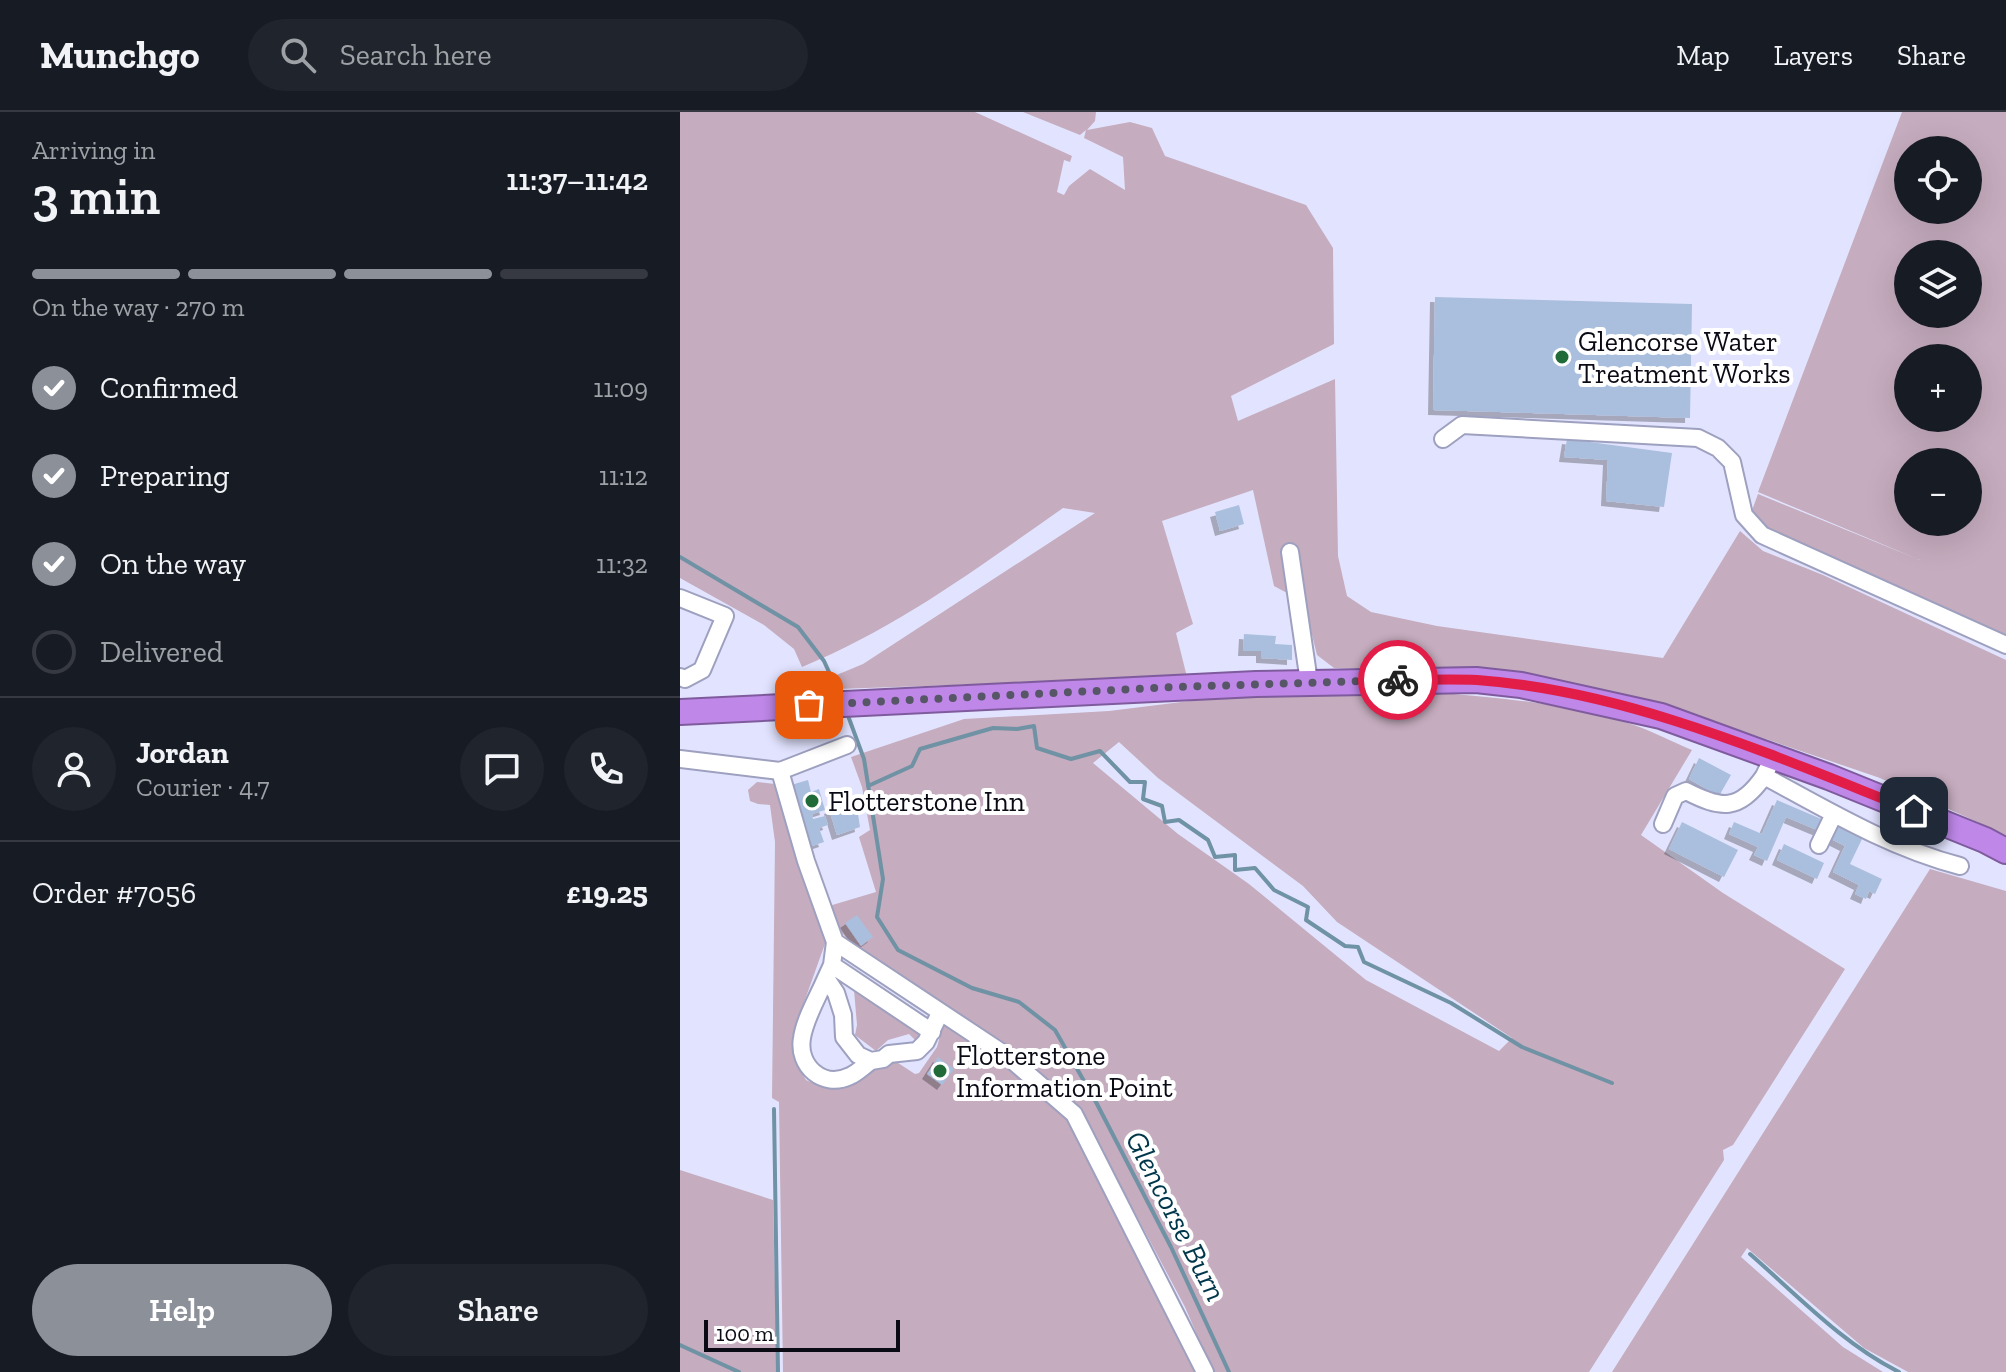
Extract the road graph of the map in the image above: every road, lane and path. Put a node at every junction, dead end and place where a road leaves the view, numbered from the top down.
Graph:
1 (1443, 439) dead end
2 (1290, 552) dead end
3 (680, 598) edge
4 (2006, 645) edge
5 (680, 677) edge
6 (1309, 682) junction
7 (680, 712) edge
8 (847, 745) dead end
9 (680, 759) edge
10 (1768, 766) junction
11 (780, 771) junction
12 (1834, 814) junction
13 (1663, 824) dead end
14 (1819, 845) dead end
15 (2006, 851) edge
16 (1960, 866) dead end
17 (835, 942) junction
18 (829, 972) junction
19 (940, 1013) junction
20 (932, 1032) junction
21 (871, 1061) junction
22 (1205, 1372) edge

1 - 4 lane
2 - 6 lane
3 - 5 lane
6 - 7 highway
6 - 10 highway
8 - 11 lane
9 - 11 lane
10 - 12 lane
10 - 13 lane
10 - 15 highway
11 - 17 lane
12 - 14 lane
12 - 16 lane
17 - 18 lane
17 - 19 lane
18 - 20 lane
18 - 21 lane
18 - 21 lane
19 - 20 lane
19 - 22 lane
20 - 21 lane

